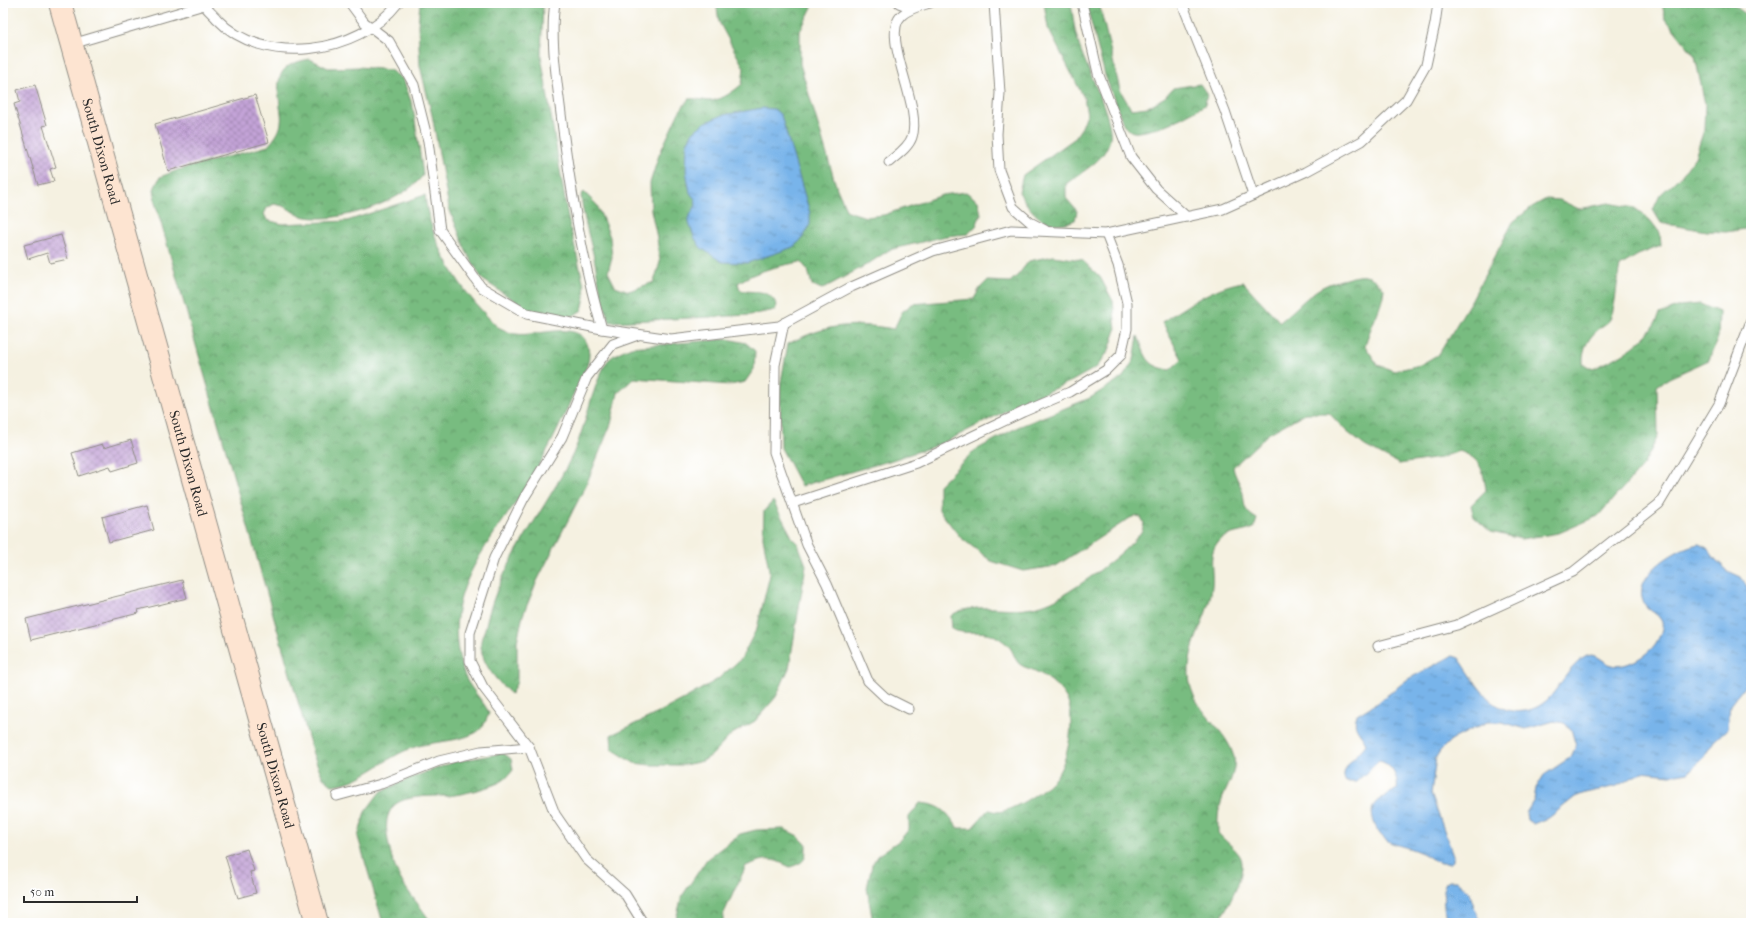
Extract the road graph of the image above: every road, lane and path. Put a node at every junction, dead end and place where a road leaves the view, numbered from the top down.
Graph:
1 (60, 3) edge
2 (350, 3) edge
3 (398, 3) edge
4 (555, 3) edge
5 (899, 3) edge
6 (930, 3) edge
7 (994, 3) edge
8 (1082, 3) edge
9 (1182, 3) edge
10 (1438, 3) edge
11 (204, 4) edge
12 (912, 8) junction
13 (372, 28) junction
14 (72, 44) junction
15 (889, 162) dead end
16 (1253, 196) junction
17 (1187, 217) junction
18 (1048, 232) junction
19 (1106, 234) junction
20 (1751, 321) edge
21 (784, 323) junction
22 (602, 329) junction
23 (639, 334) junction
24 (793, 503) junction
25 (1378, 646) dead end
26 (909, 709) dead end
27 (529, 748) junction
28 (337, 796) dead end
29 (317, 923) edge
30 (643, 923) edge

1 - 14 main road, South Dixon Road
2 - 13 lane
3 - 13 lane
4 - 22 lane
5 - 12 lane
6 - 12 lane
7 - 18 lane
8 - 17 lane
9 - 16 lane
10 - 16 lane
11 - 13 lane
11 - 14 lane
12 - 15 lane
13 - 22 lane
14 - 29 main road, South Dixon Road
16 - 17 lane
17 - 19 lane
18 - 19 lane
18 - 21 lane
19 - 24 lane
20 - 25 lane
21 - 23 lane
21 - 24 lane
22 - 23 lane
23 - 27 lane
24 - 26 lane
27 - 28 lane
27 - 30 lane

